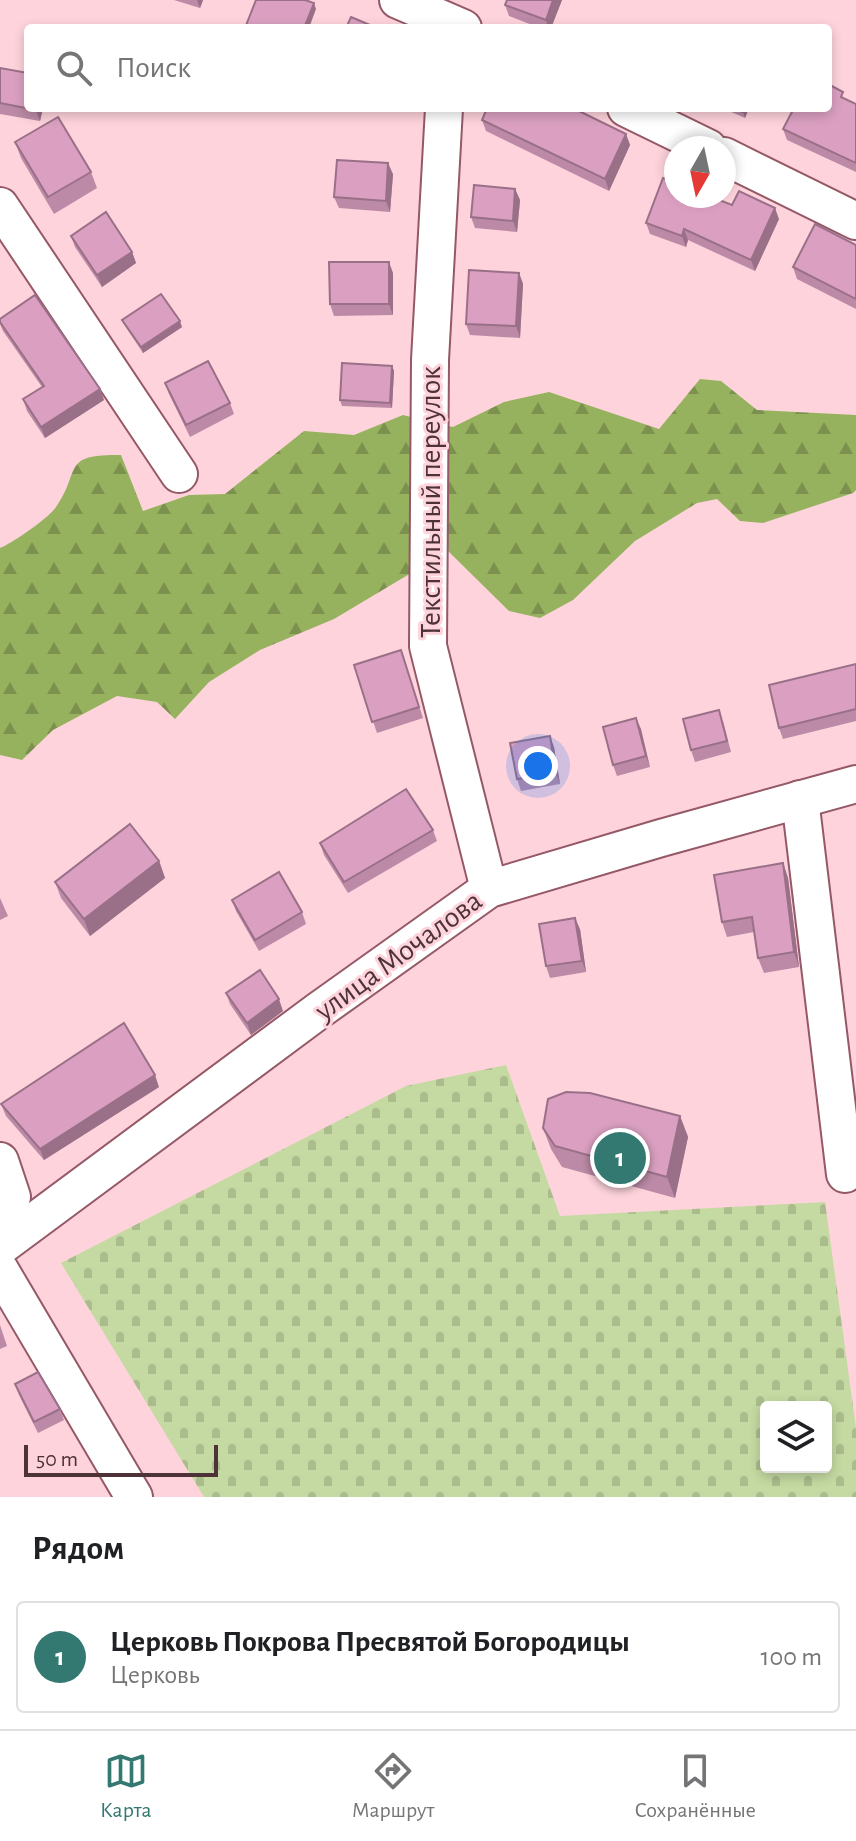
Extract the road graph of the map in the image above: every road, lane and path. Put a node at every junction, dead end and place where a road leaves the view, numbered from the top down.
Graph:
1 (398, 0) edge
2 (455, 19) edge
3 (444, 112) edge
4 (634, 112) edge
5 (683, 136) edge
6 (736, 162) edge
7 (0, 206) edge
8 (856, 221) edge
9 (179, 474) dead end
10 (856, 784) edge
11 (800, 799) junction
12 (489, 889) junction
13 (0, 1161) edge
14 (845, 1174) dead end
15 (0, 1229) edge
16 (0, 1247) edge
17 (0, 1270) edge
18 (134, 1497) edge

1 - 2 street
3 - 12 street, Текстильный переулок
4 - 5 street
6 - 8 street
7 - 9 street
10 - 11 street, улица Мочалова
11 - 12 street, улица Мочалова
11 - 14 street
12 - 16 street, улица Мочалова
13 - 15 street
17 - 18 street

